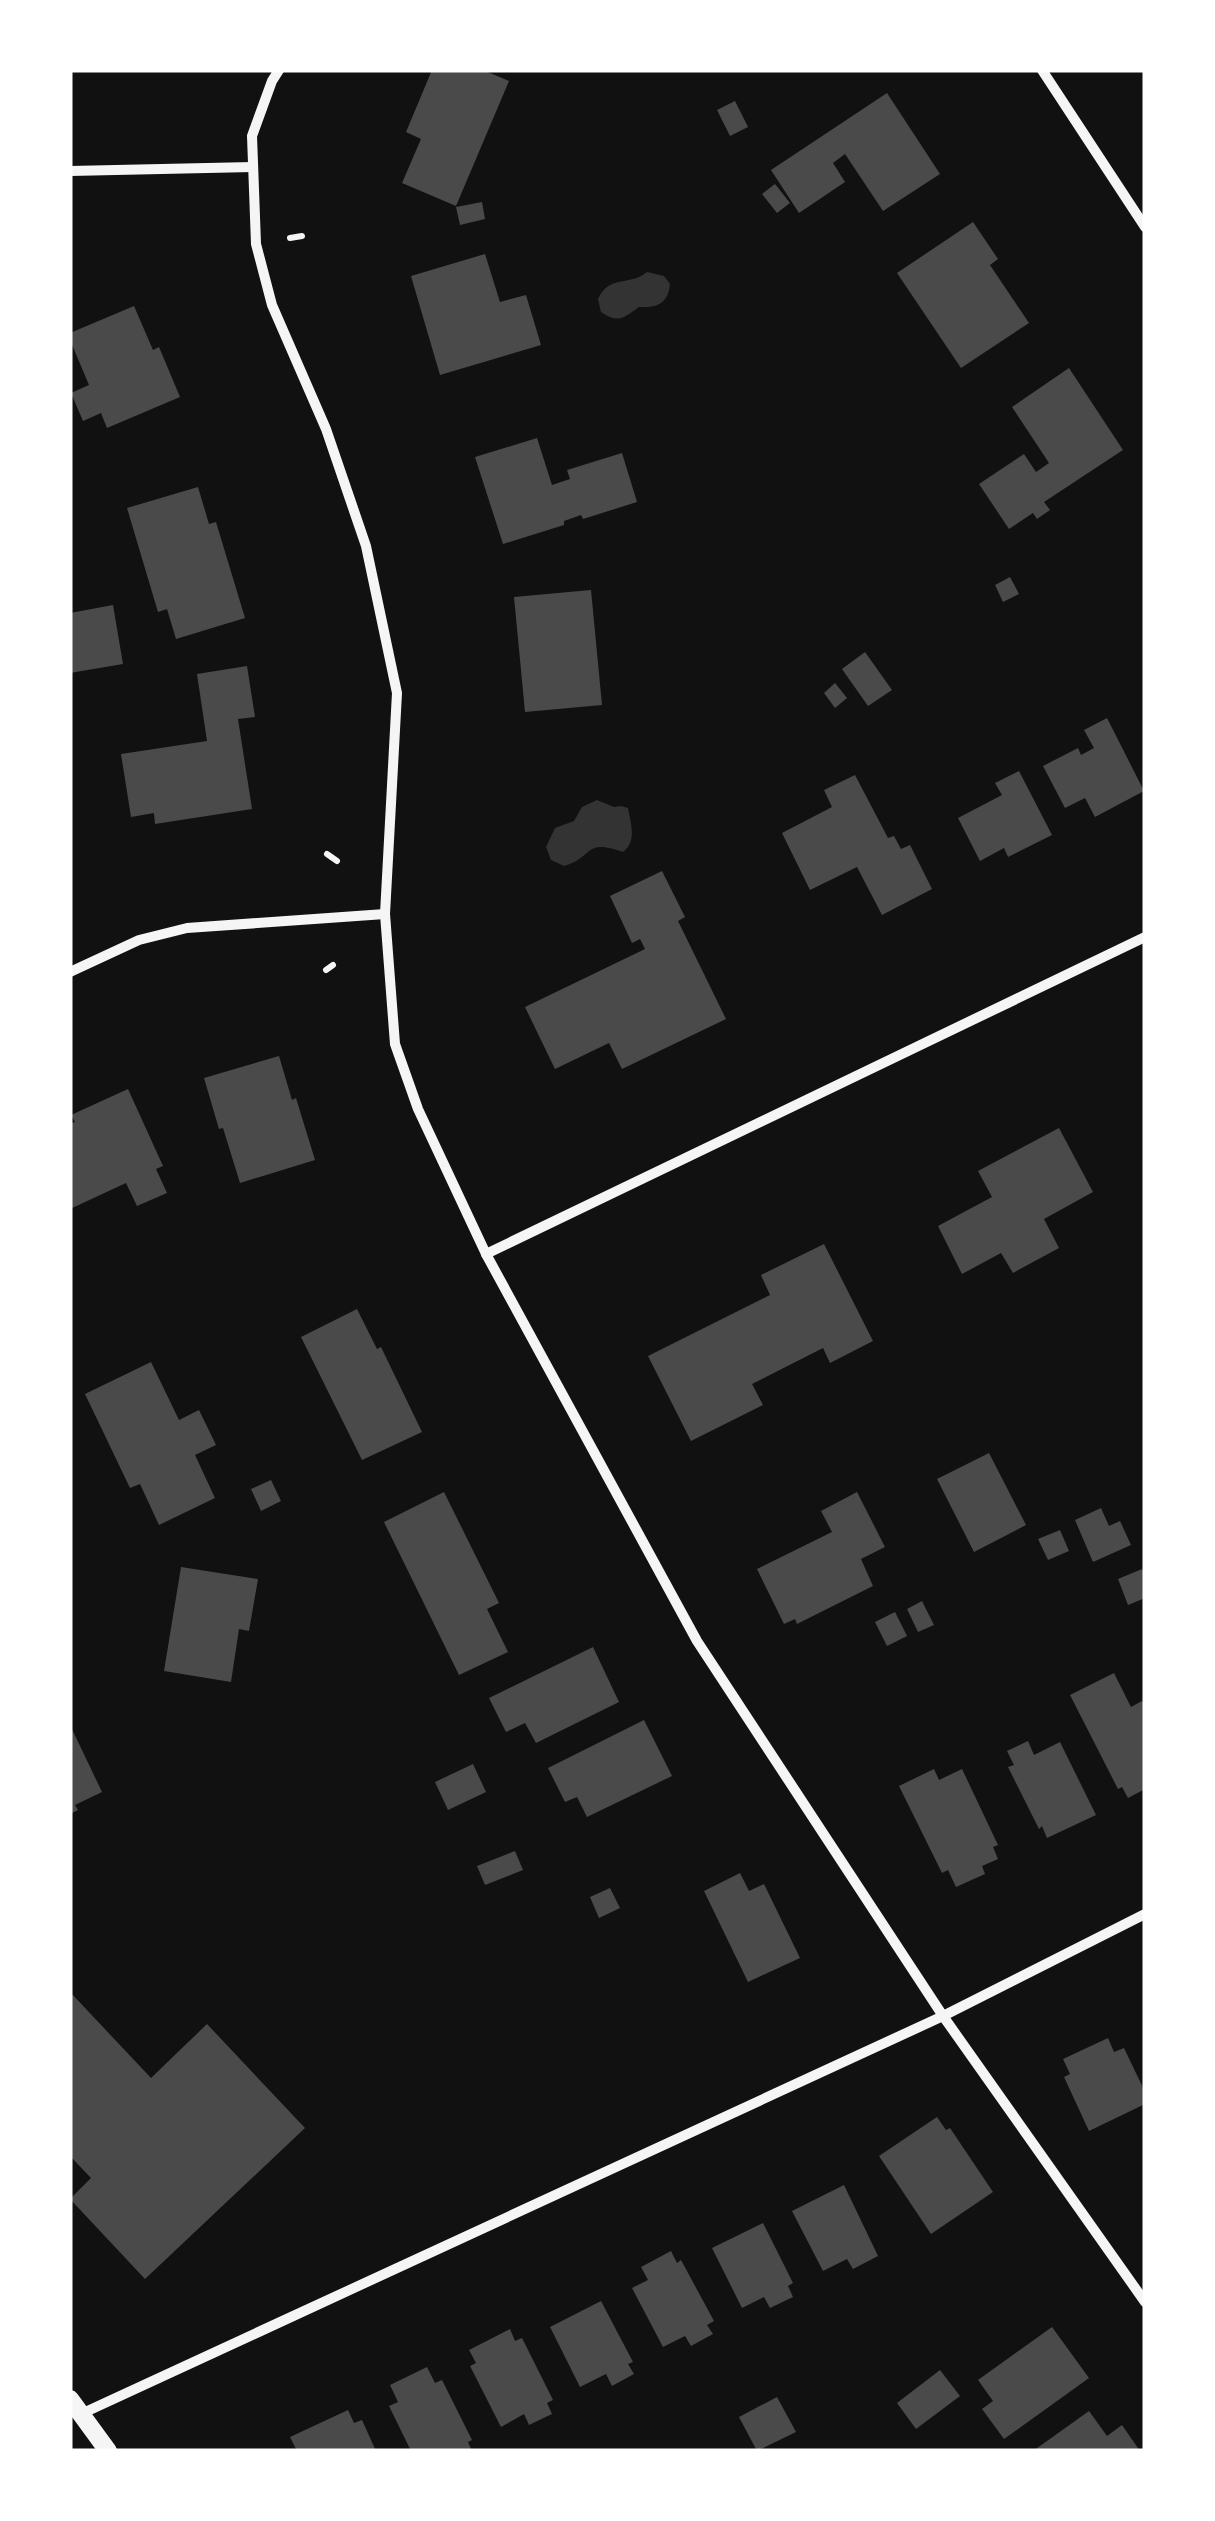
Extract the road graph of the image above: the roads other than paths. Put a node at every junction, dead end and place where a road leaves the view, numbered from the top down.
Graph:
1 (279, 70) edge
2 (1042, 70) edge
3 (252, 167) junction
4 (70, 171) edge
5 (1145, 227) edge
6 (384, 914) junction
7 (1145, 937) edge
8 (70, 972) edge
9 (486, 1254) junction
10 (1145, 1914) edge
11 (943, 2016) junction
12 (1145, 2302) edge
13 (76, 2406) edge
14 (108, 2451) edge

1 - 3 street
2 - 5 street
3 - 4 street
3 - 6 street
6 - 8 street
6 - 9 street
7 - 9 street
9 - 11 street
10 - 11 street
11 - 12 street
11 - 13 street
13 - 14 street

